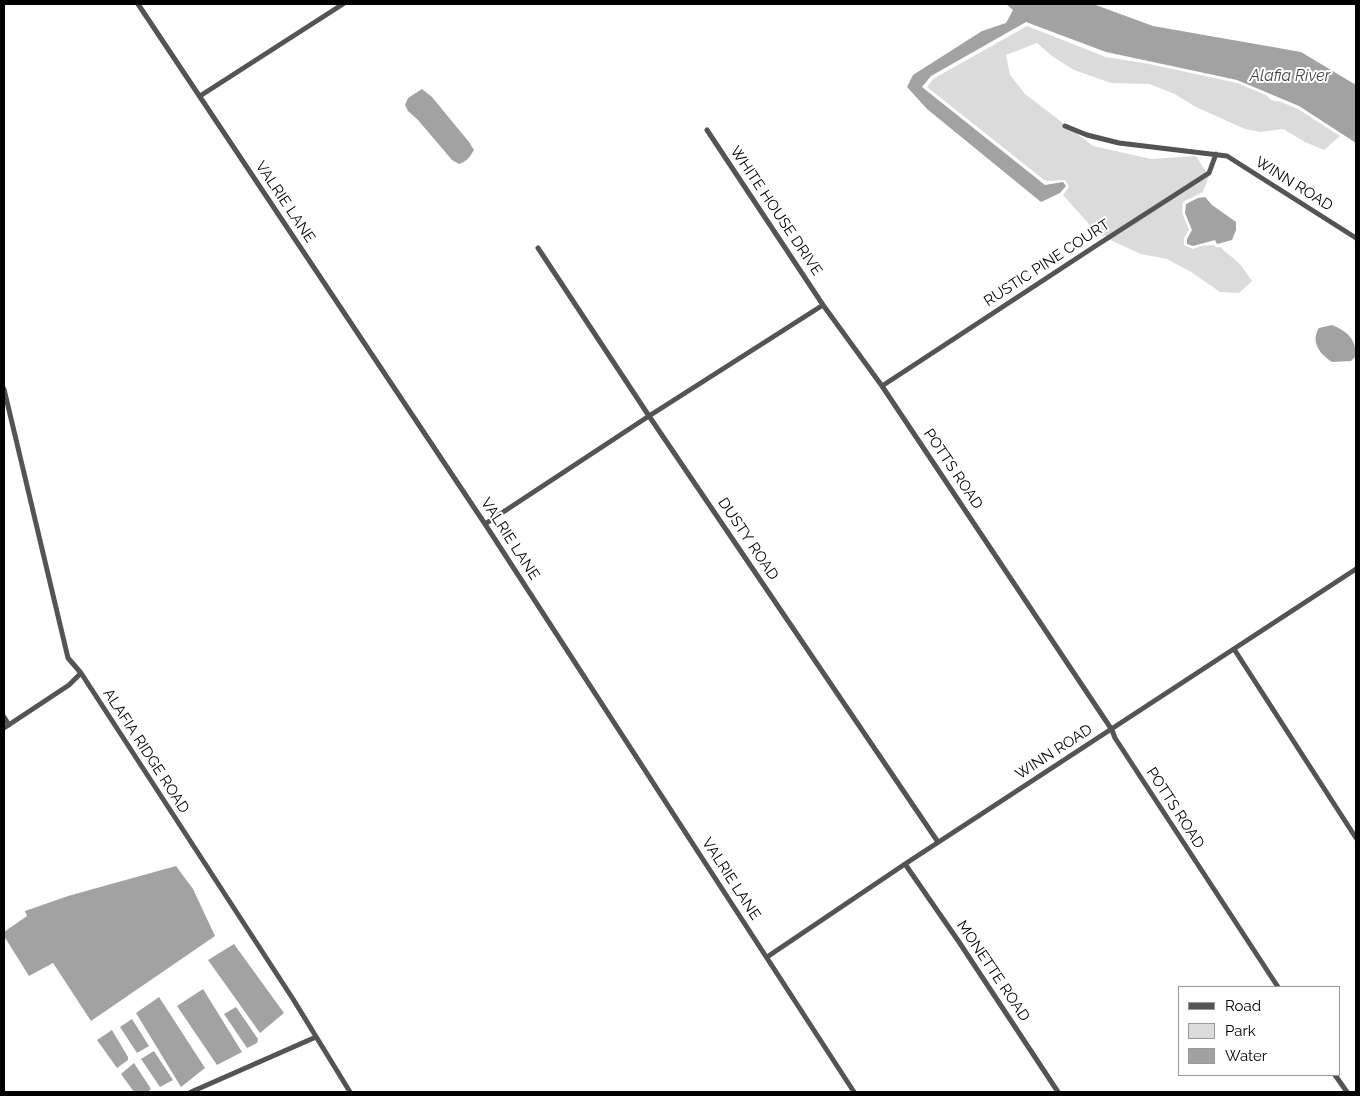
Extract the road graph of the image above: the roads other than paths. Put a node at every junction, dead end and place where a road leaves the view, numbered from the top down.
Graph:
1 (138, 4) edge
2 (343, 4) edge
3 (200, 96) junction
4 (1066, 126) dead end
5 (707, 130) dead end
6 (1216, 154) junction
7 (1356, 238) edge
8 (538, 248) dead end
9 (823, 305) junction
10 (882, 386) junction
11 (4, 389) edge
12 (649, 416) junction
13 (486, 524) junction
14 (1356, 569) edge
15 (1234, 649) junction
16 (81, 673) junction
17 (4, 717) edge
18 (6, 727) edge
19 (1112, 730) junction
20 (1356, 838) edge
21 (938, 842) junction
22 (905, 864) junction
23 (767, 957) junction
24 (1277, 986) edge
25 (316, 1037) junction
26 (1336, 1076) edge
27 (191, 1092) edge
28 (350, 1092) edge
29 (854, 1092) edge
30 (1058, 1092) edge
31 (1347, 1092) edge

1 - 3 street, VALRIE LANE
2 - 3 street
3 - 13 street, VALRIE LANE
4 - 6 street, WINN ROAD
5 - 9 street, WHITE HOUSE DRIVE
6 - 7 street, WINN ROAD
6 - 10 street, RUSTIC PINE COURT
8 - 12 street, DUSTY ROAD
9 - 10 street, POTTS ROAD
9 - 12 street
10 - 19 street, POTTS ROAD
11 - 16 street, ALAFIA RIDGE ROAD
12 - 13 street
12 - 21 street, DUSTY ROAD
13 - 23 street, VALRIE LANE
14 - 15 street, WINN ROAD
15 - 19 street, WINN ROAD
15 - 20 street
16 - 18 street
16 - 25 street, ALAFIA RIDGE ROAD
17 - 18 street
19 - 21 street, WINN ROAD
19 - 24 street, POTTS ROAD
21 - 22 street, WINN ROAD
22 - 23 street, WINN ROAD
22 - 30 street, MONETTE ROAD
23 - 29 street, VALRIE LANE
25 - 27 street
25 - 28 street, ALAFIA RIDGE ROAD
26 - 31 street

